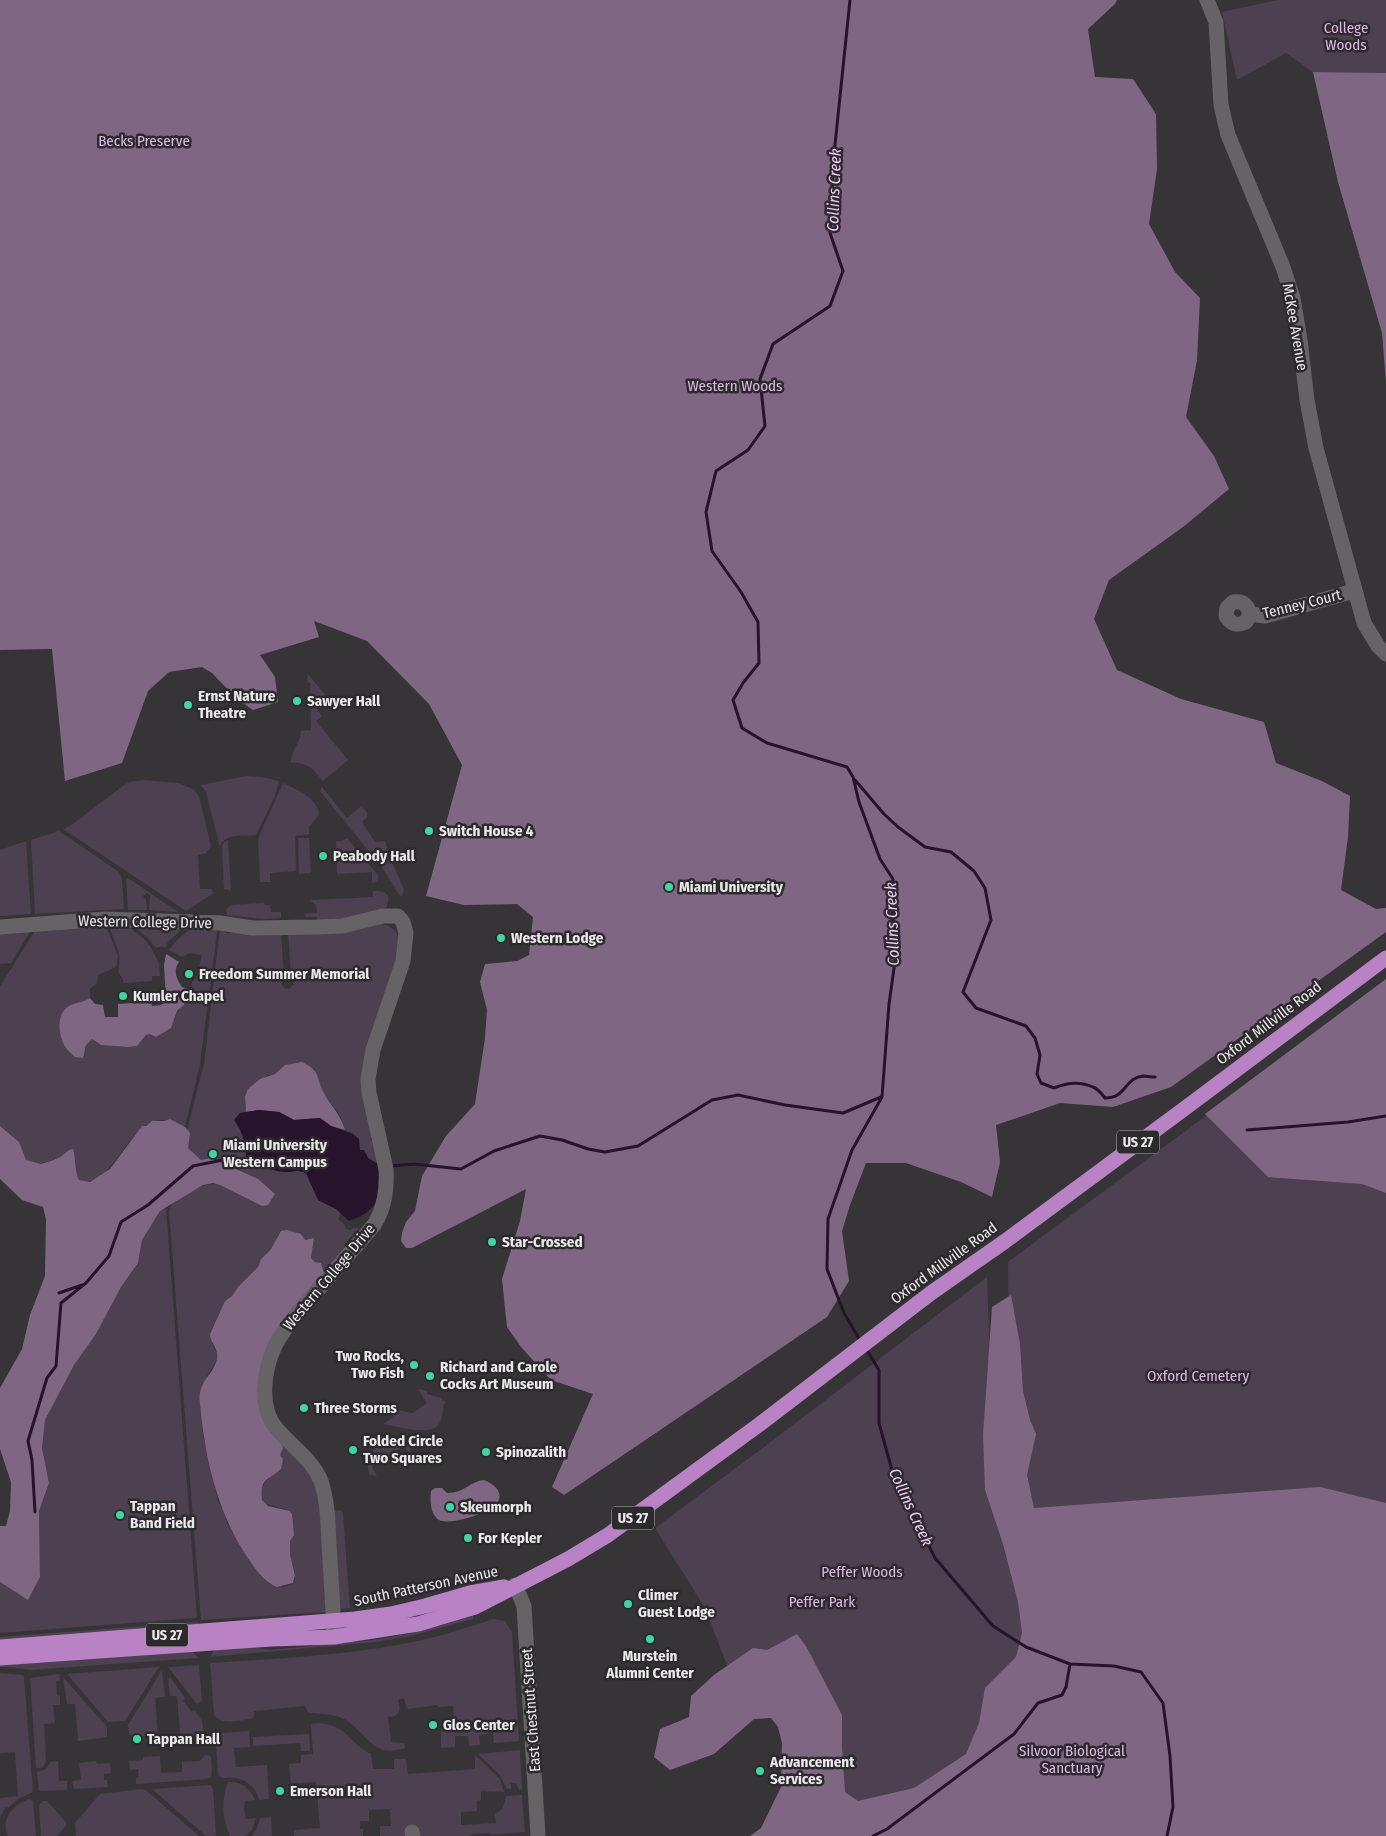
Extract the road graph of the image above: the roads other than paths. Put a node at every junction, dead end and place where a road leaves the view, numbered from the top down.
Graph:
1 (1207, 0) edge
2 (1354, 591) junction
3 (1250, 614) dead end
4 (1386, 654) edge
5 (0, 926) edge
6 (1386, 958) edge
7 (515, 1585) junction
8 (334, 1629) junction
9 (0, 1647) edge
10 (0, 1658) edge
11 (538, 1836) edge

1 - 2 street, McKee Avenue
2 - 3 street, Tenney Court
2 - 4 street, McKee Avenue
5 - 8 street, Western College Drive
6 - 7 highway, Oxford Millville Road / US 27
7 - 8 highway, South Patterson Avenue / US 27
7 - 11 street, East Chestnut Street
8 - 9 highway, South Patterson Avenue / US 27
8 - 10 highway, South Patterson Avenue / US 27

